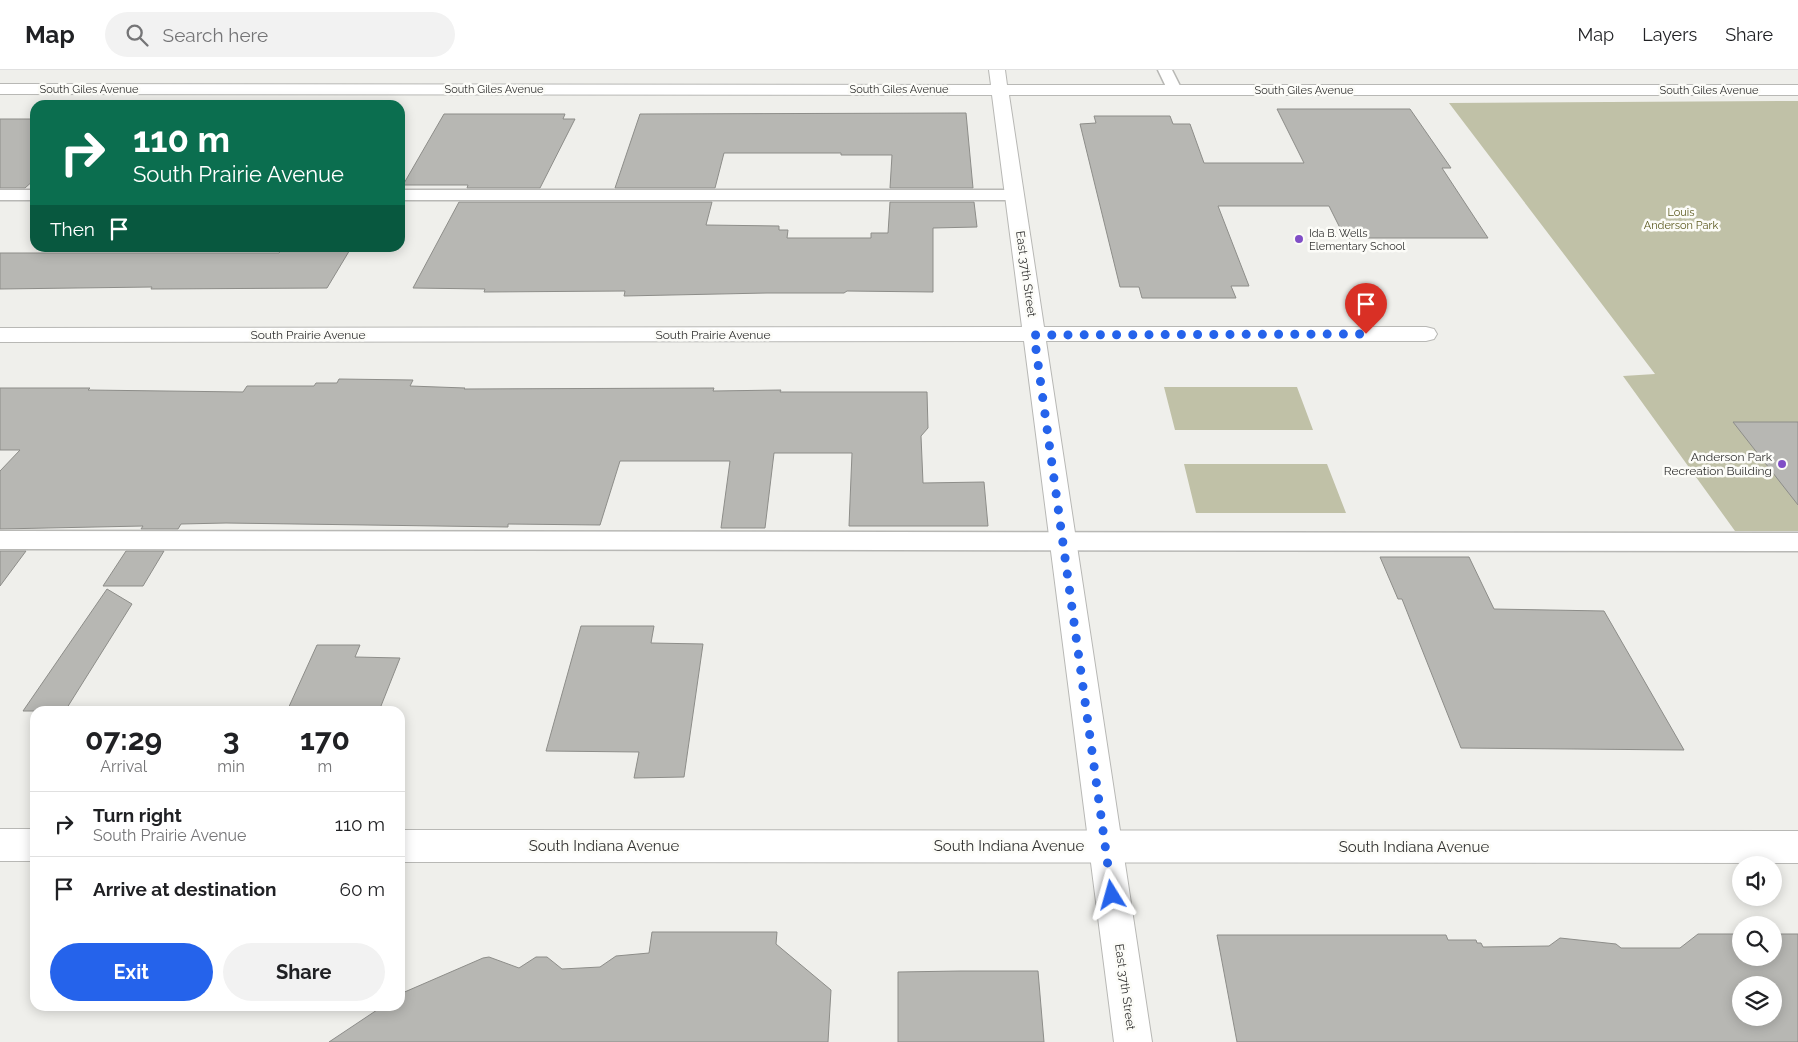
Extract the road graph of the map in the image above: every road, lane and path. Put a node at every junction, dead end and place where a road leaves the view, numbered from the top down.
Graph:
1 (1166, 70) edge
2 (1784, 75) dead end
3 (998, 80) edge
4 (1798, 86) edge
5 (0, 89) edge
6 (1174, 90) junction
7 (1798, 90) edge
8 (0, 195) edge
9 (30, 195) edge
10 (405, 195) edge
11 (1014, 195) junction
12 (1426, 334) dead end
13 (0, 335) edge
14 (1034, 335) junction
15 (0, 540) edge
16 (1063, 540) junction
17 (1798, 542) edge
18 (0, 845) edge
19 (30, 845) edge
20 (405, 846) edge
21 (1106, 847) junction
22 (1798, 847) edge
23 (1133, 1042) edge

1 - 6 lane
2 - 4 street
3 - 5 street, South Giles Avenue
3 - 6 street, South Giles Avenue
3 - 11 street, East 37th Street
6 - 7 street, South Giles Avenue
8 - 9 lane
10 - 11 lane
11 - 14 street, East 37th Street
12 - 14 street, South Prairie Avenue
13 - 14 street, South Prairie Avenue
14 - 16 street, East 37th Street
15 - 16 lane
16 - 17 lane
16 - 21 street, East 37th Street
18 - 19 street
20 - 21 street, South Indiana Avenue
21 - 22 street, South Indiana Avenue
21 - 23 street, East 37th Street

